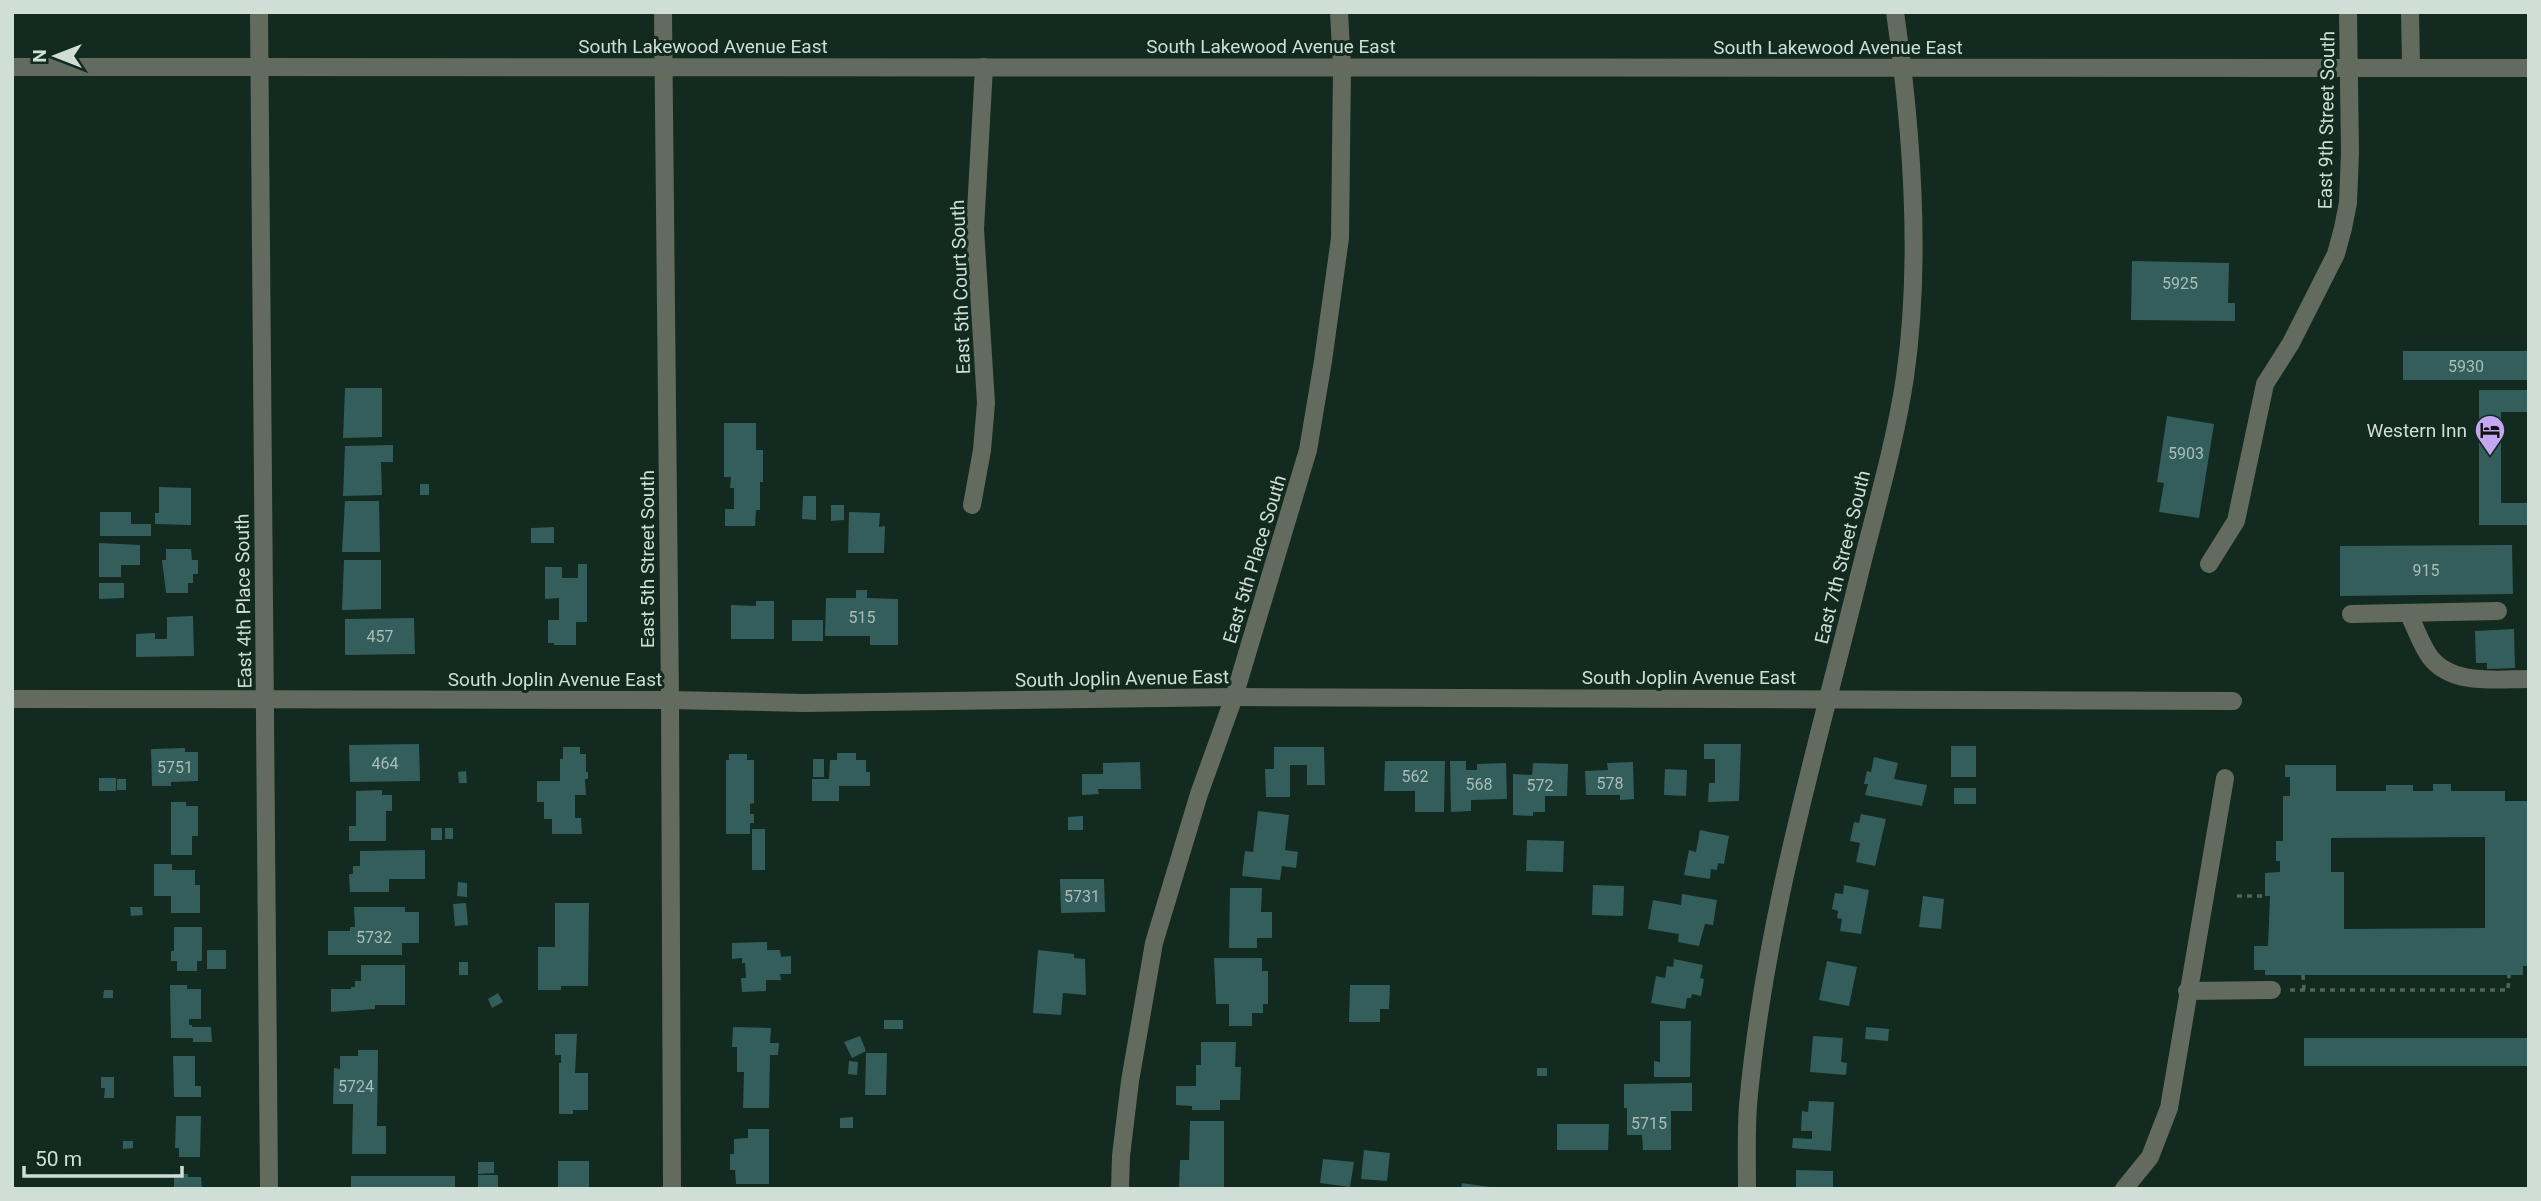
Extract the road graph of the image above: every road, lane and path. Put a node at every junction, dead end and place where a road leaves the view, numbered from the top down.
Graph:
1 (259, 12) edge
2 (663, 12) edge
3 (1339, 12) edge
4 (1895, 12) edge
5 (2348, 12) edge
6 (2410, 12) edge
7 (664, 66) junction
8 (12, 67) edge
9 (984, 67) junction
10 (1342, 67) junction
11 (2351, 67) junction
12 (2411, 67) junction
13 (260, 68) junction
14 (1902, 68) junction
15 (2529, 68) edge
16 (972, 505) dead end
17 (2209, 564) dead end
18 (2498, 611) dead end
19 (2408, 612) junction
20 (2351, 614) dead end
21 (2529, 679) edge
22 (1234, 697) junction
23 (1829, 698) junction
24 (12, 699) edge
25 (265, 699) junction
26 (670, 700) junction
27 (2233, 701) dead end
28 (2225, 778) dead end
29 (2237, 896) dead end
30 (2265, 896) dead end
31 (2303, 975) dead end
32 (2509, 975) dead end
33 (2272, 990) joint
34 (2304, 990) junction
35 (2188, 991) junction
36 (269, 1189) edge
37 (672, 1189) edge
38 (1120, 1189) edge
39 (1747, 1189) edge
40 (2124, 1189) edge

1 - 13 street, East 4th Place South
2 - 7 street, East 5th Street South
3 - 10 street, East 5th Place South
4 - 14 street, East 7th Street South
5 - 11 street, East 9th Street South
6 - 12 street
7 - 9 street, South Lakewood Avenue East
7 - 13 street, South Lakewood Avenue East
7 - 26 street, East 5th Street South
8 - 13 street, South Lakewood Avenue East
9 - 10 street, South Lakewood Avenue East
9 - 16 street, East 5th Court South
10 - 14 street, South Lakewood Avenue East
10 - 22 street, East 5th Place South
11 - 12 street, South Lakewood Avenue East
11 - 14 street, South Lakewood Avenue East
11 - 17 street, East 9th Street South
12 - 15 street, South Lakewood Avenue East
13 - 25 street, East 4th Place South
14 - 23 street, East 7th Street South
18 - 19 street
19 - 20 street
19 - 21 street
22 - 23 street, South Joplin Avenue East
22 - 26 street, South Joplin Avenue East
22 - 38 street, East 5th Place South
23 - 27 street, South Joplin Avenue East
23 - 39 street, East 7th Street South
24 - 25 street, South Joplin Avenue East
25 - 26 street, South Joplin Avenue East
25 - 36 street, East 4th Place South
26 - 37 street, East 5th Street South
28 - 35 street
29 - 30 path
31 - 34 path
32 - 34 path
33 - 34 path
33 - 35 street
35 - 40 street

